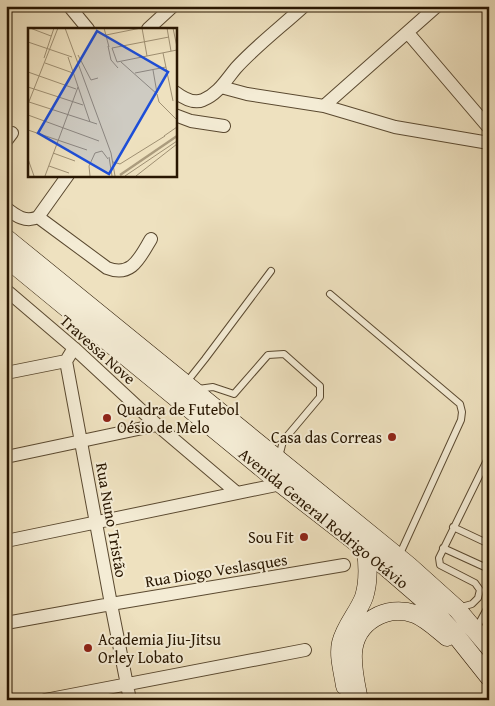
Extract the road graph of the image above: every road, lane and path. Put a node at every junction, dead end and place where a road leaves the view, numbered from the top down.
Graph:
1 (69, 6) edge
2 (173, 6) edge
3 (304, 6) edge
4 (437, 6) edge
5 (87, 28) edge
6 (149, 28) edge
7 (408, 33) junction
8 (221, 87) junction
9 (176, 92) edge
10 (324, 106) junction
11 (176, 115) edge
12 (224, 126) dead end
13 (489, 128) edge
14 (489, 143) edge
15 (67, 176) edge
16 (6, 208) edge
17 (38, 217) junction
18 (6, 238) edge
19 (151, 239) dead end
20 (6, 258) edge
21 (271, 271) dead end
22 (6, 290) edge
23 (330, 294) dead end
24 (74, 348) junction
25 (66, 361) junction
26 (6, 373) edge
27 (188, 386) junction
28 (156, 424) junction
29 (81, 441) junction
30 (489, 456) edge
31 (6, 457) edge
32 (278, 459) junction
33 (281, 484) junction
34 (236, 492) junction
35 (96, 522) junction
36 (453, 527) junction
37 (6, 541) edge
38 (489, 544) edge
39 (443, 548) junction
40 (366, 550) junction
41 (398, 558) junction
42 (344, 565) dead end
43 (489, 569) edge
44 (111, 604) junction
45 (489, 605) edge
46 (457, 609) junction
47 (6, 623) edge
48 (483, 637) edge
49 (305, 650) dead end
50 (484, 671) edge
51 (128, 685) junction
52 (45, 700) edge
53 (130, 700) edge
54 (348, 700) edge
55 (359, 700) edge

1 - 5 street
2 - 6 street
3 - 8 street
4 - 7 street
7 - 10 street
7 - 13 street
8 - 9 street
8 - 10 street
10 - 14 street
11 - 12 street
15 - 17 street
16 - 17 street
17 - 19 street
18 - 27 main road, Avenida General Rodrigo Otávio
20 - 33 main road, Avenida General Rodrigo Otávio
21 - 27 lane
22 - 24 street, Travessa Nove
23 - 41 lane
24 - 25 street
24 - 28 street, Travessa Nove
25 - 26 street
25 - 29 street, Rua Nuno Tristão
27 - 32 main road, Avenida General Rodrigo Otávio
27 - 32 lane
28 - 29 street
28 - 34 street, Travessa Nove
29 - 31 street
29 - 35 street, Rua Nuno Tristão
30 - 36 lane
32 - 41 main road, Avenida General Rodrigo Otávio
33 - 34 street
33 - 40 main road, Avenida General Rodrigo Otávio
34 - 35 street
35 - 37 street
35 - 44 street, Rua Nuno Tristão
36 - 38 lane
36 - 39 lane
39 - 43 lane
39 - 46 lane
40 - 50 main road, Avenida General Rodrigo Otávio
40 - 54 main road
41 - 46 main road, Avenida General Rodrigo Otávio
42 - 44 street, Rua Diogo Veslasques
44 - 47 street, Rua Diogo Veslasques
44 - 51 street, Rua Nuno Tristão
45 - 48 lane
46 - 48 main road, Avenida General Rodrigo Otávio
49 - 51 street
50 - 55 main road
51 - 52 street
51 - 53 street, Rua Nuno Tristão

